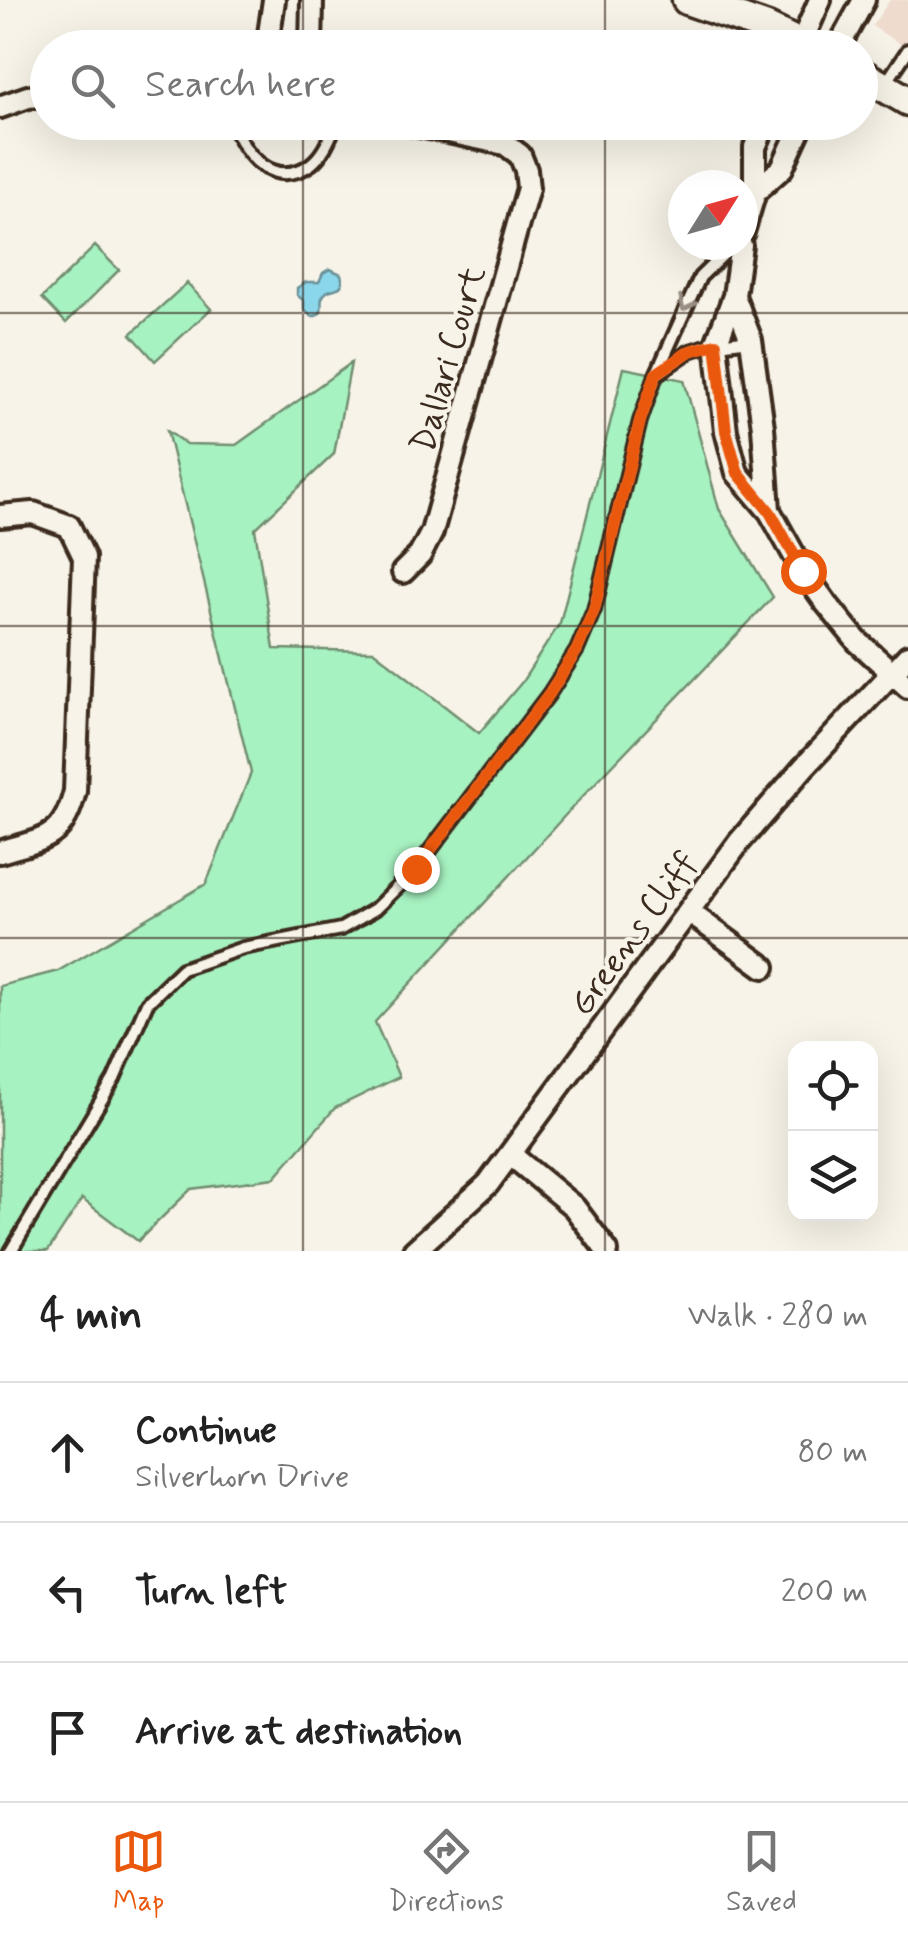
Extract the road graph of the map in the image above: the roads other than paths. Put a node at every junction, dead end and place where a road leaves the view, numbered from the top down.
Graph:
1 (274, 0) edge
2 (312, 0) edge
3 (689, 0) edge
4 (820, 0) edge
5 (864, 0) edge
6 (270, 30) edge
7 (311, 30) edge
8 (772, 30) edge
9 (809, 30) edge
10 (847, 30) edge
11 (908, 50) edge
12 (884, 87) edge
13 (30, 97) edge
14 (0, 107) edge
15 (238, 140) edge
16 (330, 140) edge
17 (486, 140) edge
18 (758, 140) edge
19 (795, 140) edge
20 (755, 170) edge
21 (758, 189) edge
22 (720, 260) edge
23 (736, 260) edge
24 (734, 296) junction
25 (751, 340) junction
26 (716, 344) junction
27 (656, 374) junction
28 (760, 406) junction
29 (724, 412) junction
30 (770, 512) junction
31 (0, 516) edge
32 (403, 572) dead end
33 (908, 656) edge
34 (900, 680) edge
35 (0, 852) edge
36 (688, 912) junction
37 (764, 967) dead end
38 (512, 1154) junction
39 (10, 1251) edge
40 (414, 1251) edge
41 (607, 1251) edge

1 - 6 street
2 - 7 street
3 - 8 main road
4 - 9 street
5 - 10 street
11 - 12 lane
13 - 14 street
15 - 16 lane
17 - 32 street, Dallari Court
18 - 20 street
19 - 21 street
22 -> 27 lane
23 - 24 street
24 - 25 street
24 - 26 street
25 - 26 lane
25 - 28 street
26 - 27 lane
26 - 29 street
27 - 39 lane
28 - 29 street
28 - 30 street
29 - 30 street
30 - 34 street
31 - 35 street
33 - 34 street, Greens Cliff
34 - 36 street, Greens Cliff
36 - 37 street
36 - 38 street, Greens Cliff
38 - 40 street, Greens Cliff
38 - 41 street

